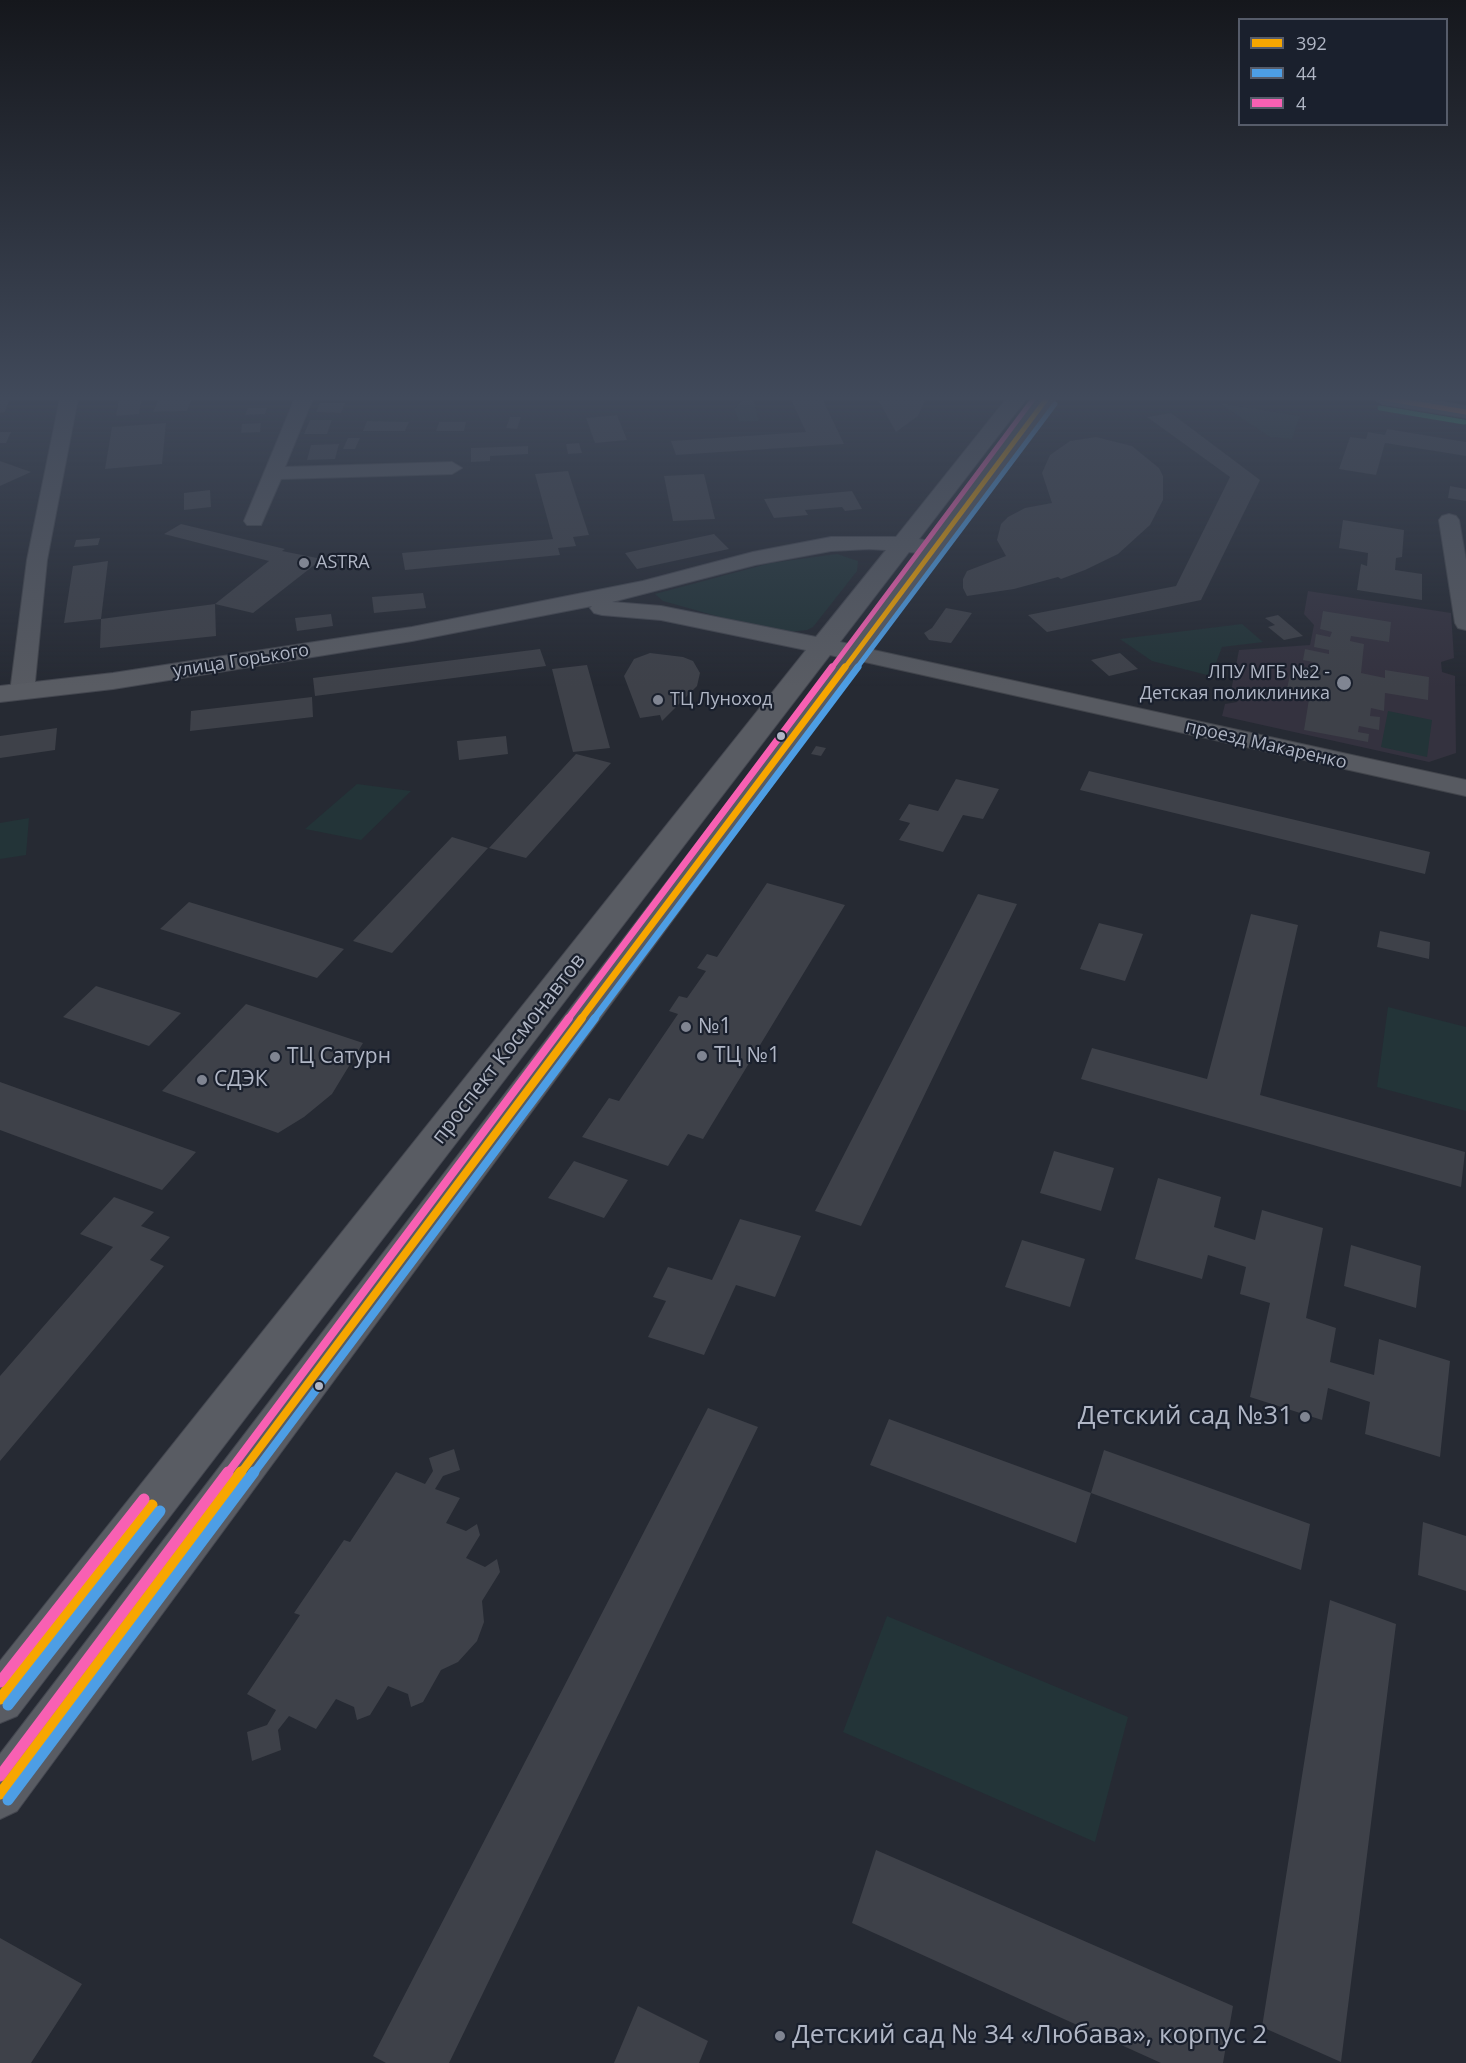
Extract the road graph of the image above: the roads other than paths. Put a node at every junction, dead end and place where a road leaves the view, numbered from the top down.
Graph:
1 (50, 494) edge
2 (265, 494) edge
3 (942, 494) edge
4 (974, 494) edge
5 (1449, 520) dead end
6 (254, 521) dead end
7 (904, 543) junction
8 (933, 549) junction
9 (645, 588) junction
10 (661, 613) junction
11 (481, 621) junction
12 (1466, 623) edge
13 (839, 650) junction
14 (11, 693) edge
15 (1466, 788) edge
16 (0, 1699) edge
17 (0, 1794) edge

1 - 14 street
2 - 6 street
3 - 7 main road, проспект Космонавтов
4 - 8 main road, проспект Космонавтов
5 - 12 street
7 - 8 main road
7 - 9 main road
7 - 13 main road, проспект Космонавтов
8 - 13 main road, проспект Космонавтов
9 - 10 main road
9 - 11 main road
10 - 11 main road
10 - 13 main road
11 - 14 main road, улица Горького
13 - 15 street, проезд Макаренко
13 - 16 main road, проспект Космонавтов
13 - 17 main road, проспект Космонавтов

